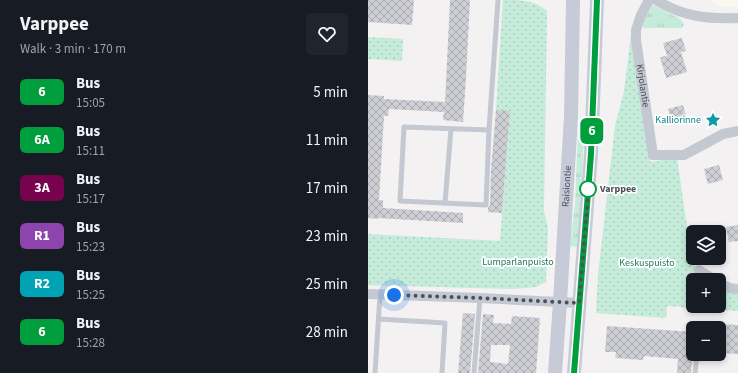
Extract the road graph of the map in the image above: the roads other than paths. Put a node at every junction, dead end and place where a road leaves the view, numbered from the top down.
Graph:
1 (498, 0) edge
2 (573, 0) edge
3 (597, 0) edge
4 (649, 0) edge
5 (660, 1) edge
6 (738, 18) edge
7 (451, 129) junction
8 (489, 130) junction
9 (738, 131) edge
10 (445, 203) junction
11 (699, 270) dead end
12 (704, 273) edge
13 (726, 286) edge
14 (738, 290) edge
15 (368, 294) edge
16 (380, 294) junction
17 (480, 298) junction
18 (560, 302) junction
19 (579, 303) junction
20 (378, 319) junction
21 (696, 361) edge
22 (375, 373) edge
23 (442, 373) edge
24 (474, 373) edge
25 (555, 373) edge
26 (574, 373) edge
27 (695, 373) edge

1 - 8 lane
2 - 18 main road, Raisiontie
3 - 19 main road, Raisiontie
4 - 9 street, Kirjolantie
5 - 6 street
7 - 8 lane
7 - 10 lane
7 - 10 lane
8 - 10 lane
11 - 12 street
13 - 14 street
15 - 16 street
16 - 17 street
16 - 20 lane
17 - 18 street
17 - 24 lane
18 - 19 street
18 - 25 main road, Raisiontie
19 - 26 main road, Raisiontie
20 - 22 lane
20 - 23 lane
21 - 27 lane

